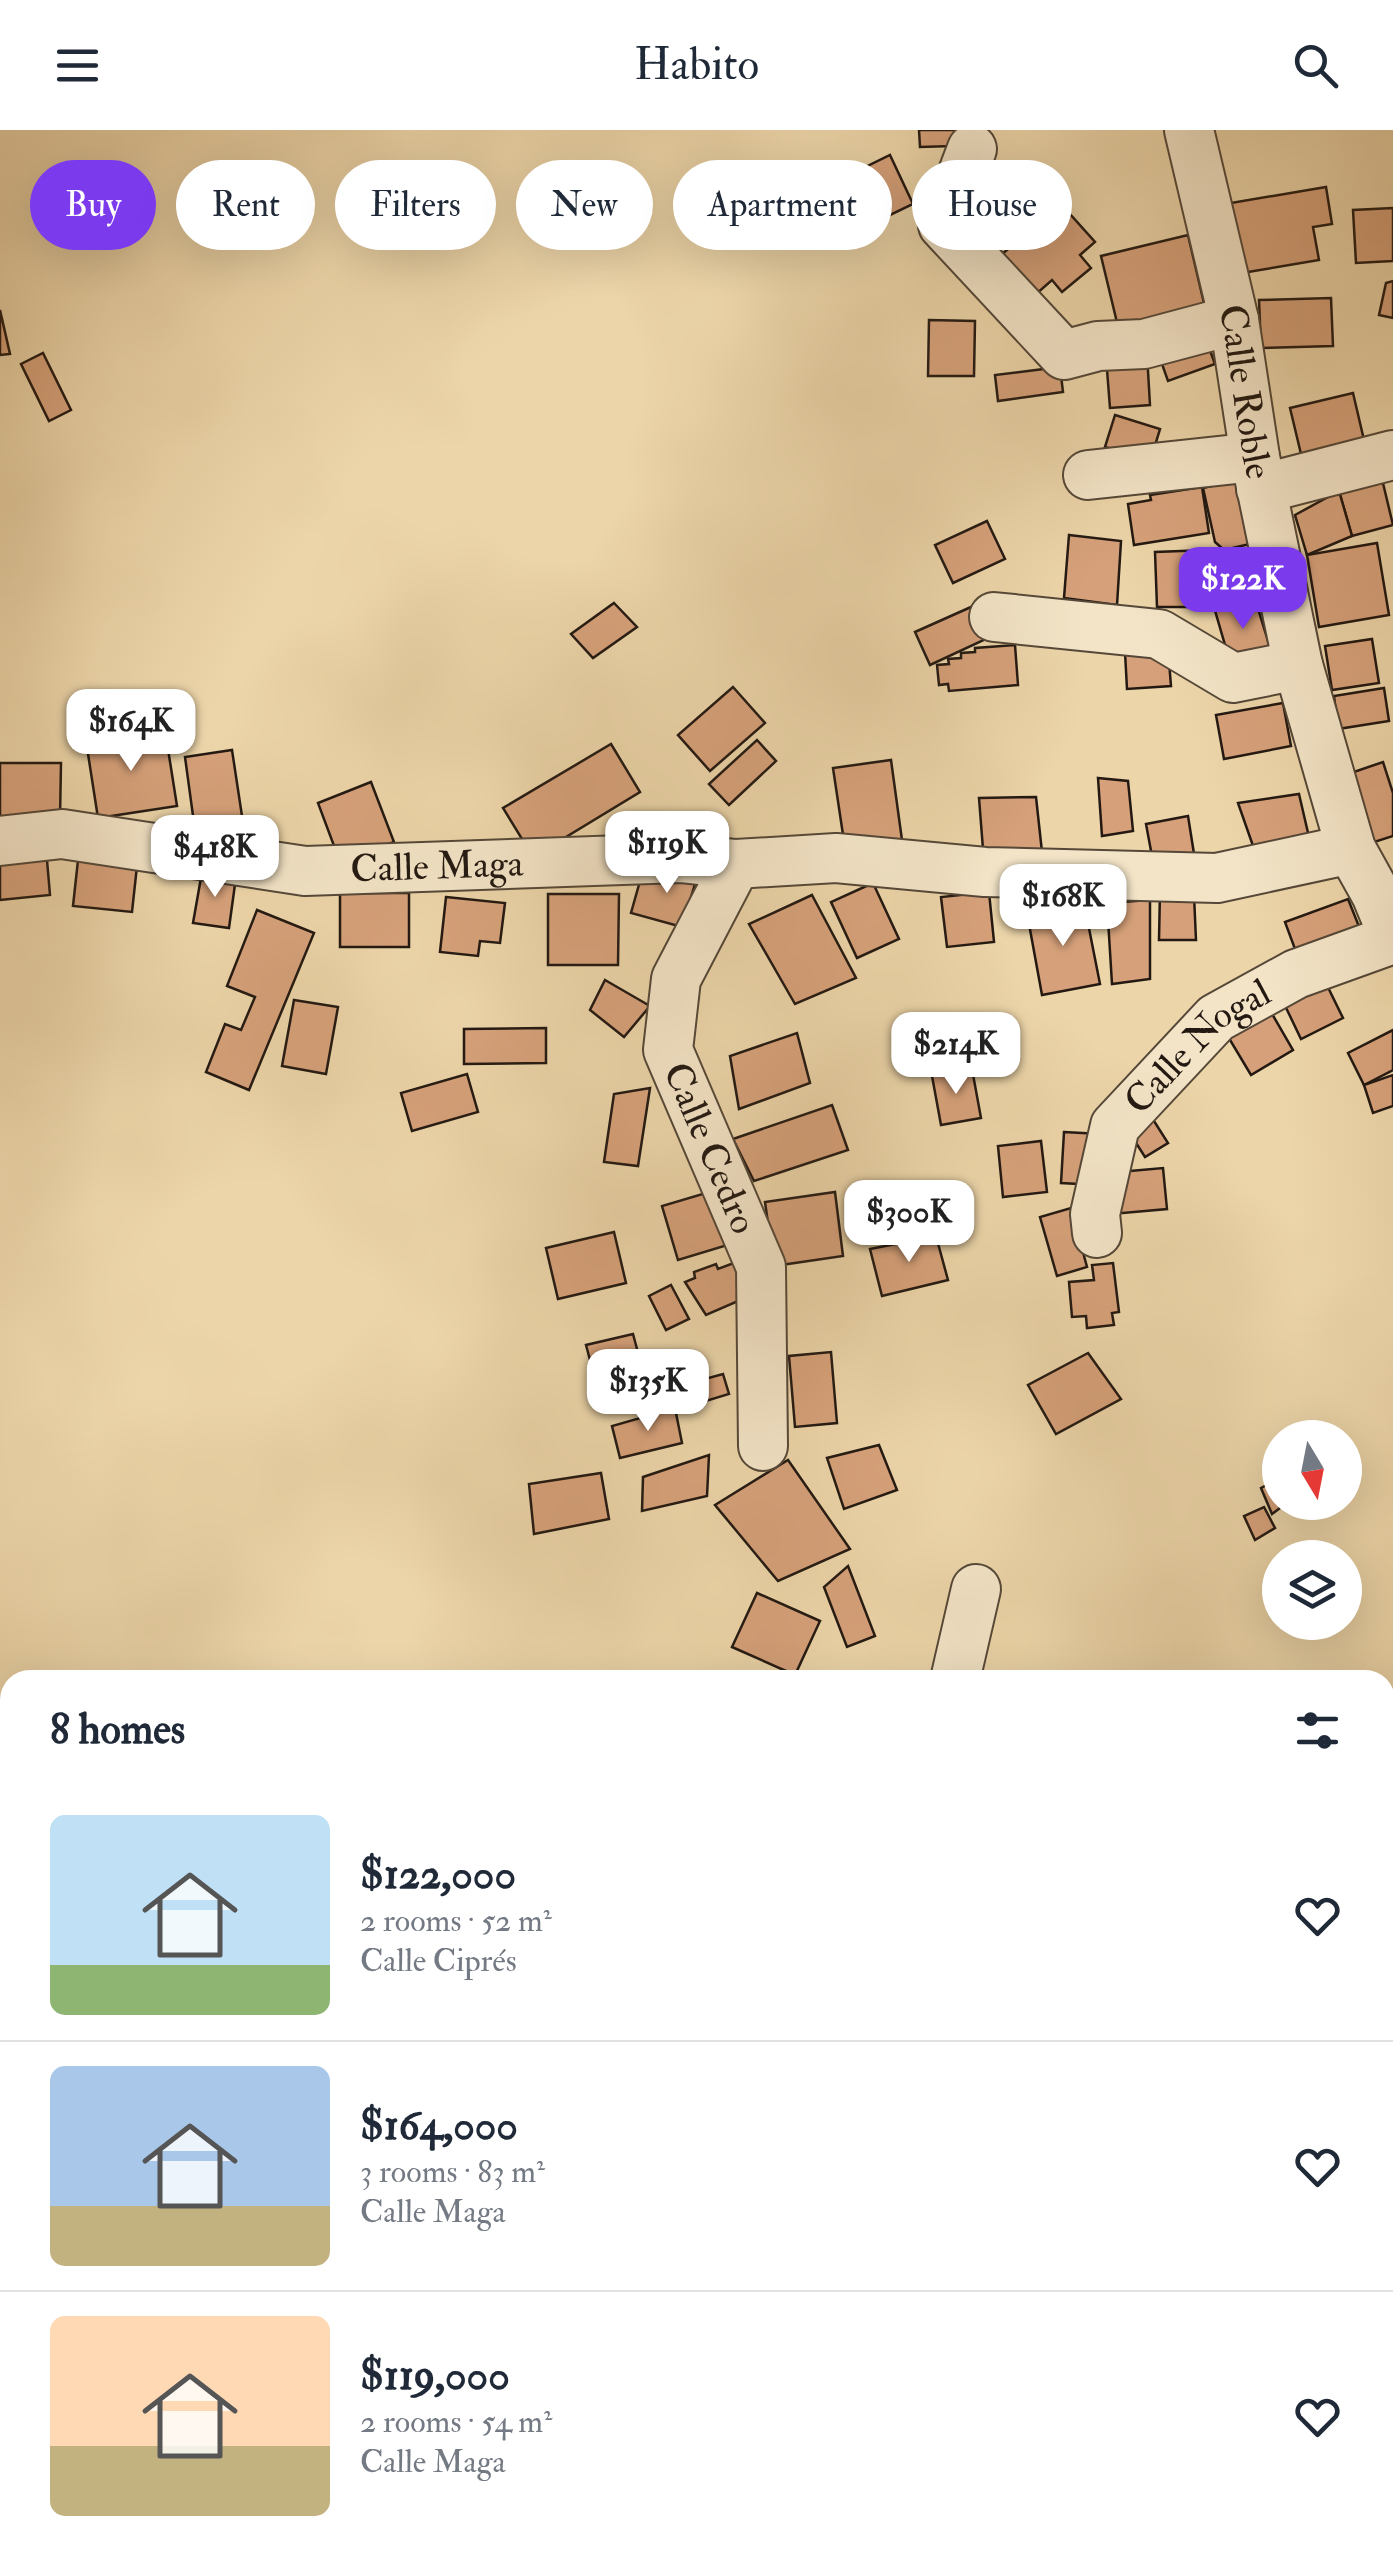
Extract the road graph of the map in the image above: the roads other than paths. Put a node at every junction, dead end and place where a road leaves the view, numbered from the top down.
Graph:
1 (1189, 130) edge
2 (972, 150) dead end
3 (1234, 320) junction
4 (1393, 455) edge
5 (1258, 473) junction
6 (1088, 475) dead end
7 (994, 617) dead end
8 (1298, 664) junction
9 (0, 840) edge
10 (1350, 849) junction
11 (736, 864) junction
12 (1389, 913) edge
13 (1097, 1233) dead end
14 (763, 1446) dead end
15 (976, 1589) dead end
16 (957, 1670) edge

1 - 3 street, Calle Roble
2 - 3 street
3 - 5 street, Calle Roble
4 - 5 street
5 - 6 street
5 - 8 street, Calle Roble
7 - 8 street
8 - 10 street, Calle Roble
9 - 11 street, Calle Maga
10 - 11 street, Calle Maga
10 - 12 street, Calle Roble
11 - 14 street, Calle Cedro
12 - 13 street, Calle Nogal
15 - 16 street

